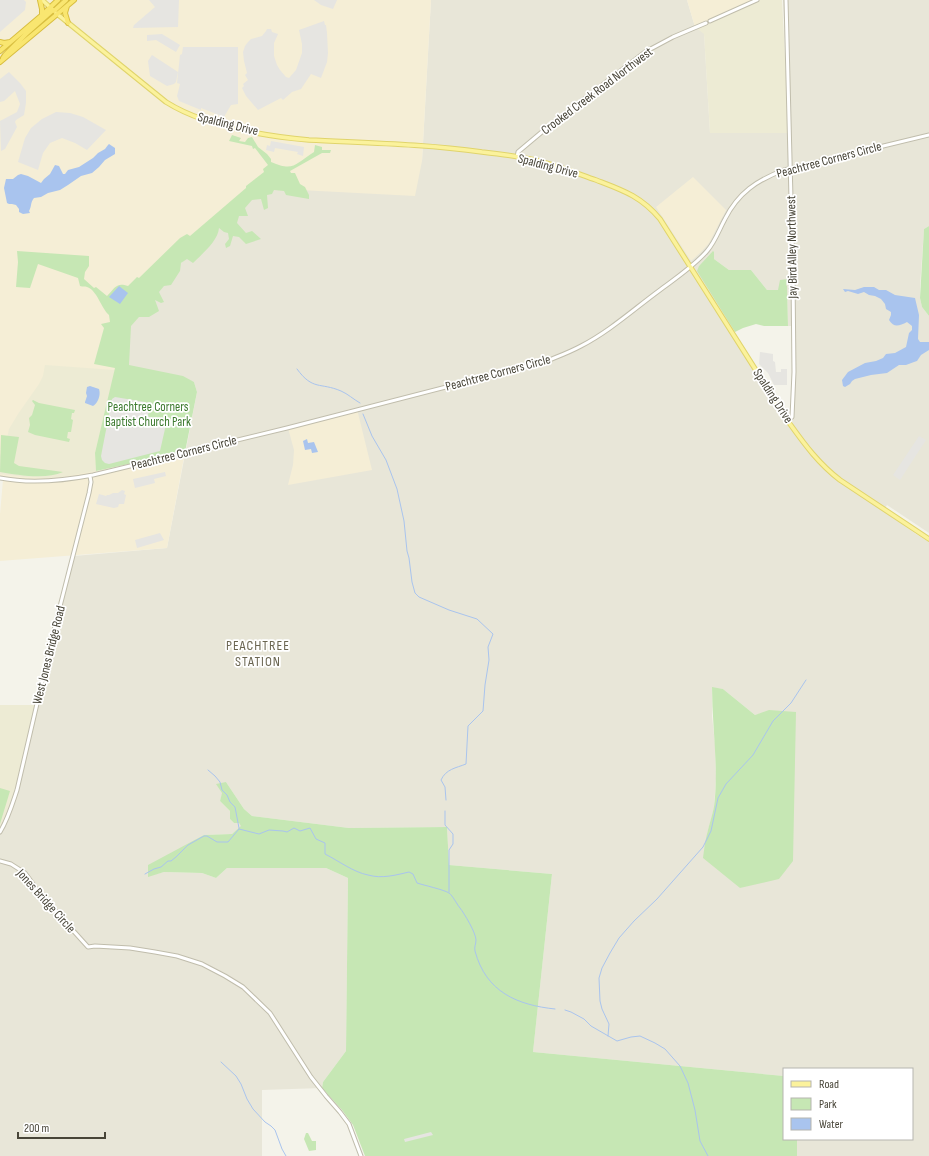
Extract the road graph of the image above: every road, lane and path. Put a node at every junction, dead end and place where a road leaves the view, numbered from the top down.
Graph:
1 (41, 0) edge
2 (58, 0) edge
3 (66, 0) edge
4 (74, 0) edge
5 (757, 0) edge
6 (786, 0) edge
7 (67, 6) junction
8 (54, 11) junction
9 (41, 16) junction
10 (710, 21) dead end
11 (68, 23) junction
12 (706, 23) dead end
13 (0, 42) edge
14 (10, 42) junction
15 (0, 50) edge
16 (1, 62) edge
17 (929, 135) edge
18 (517, 157) junction
19 (790, 169) junction
20 (690, 267) junction
21 (788, 420) junction
22 (90, 476) junction
23 (0, 478) edge
24 (929, 539) edge
25 (0, 832) edge
26 (0, 861) edge
27 (361, 1156) edge

1 - 8 main road, Spalding Drive
1 - 9 highway
2 - 8 highway
3 - 8 highway
4 - 7 highway
5 - 10 street
6 - 19 street, Jay Bird Alley Northwest
7 - 8 highway
7 - 11 highway
8 - 9 highway
8 - 11 main road, Spalding Drive
8 - 16 highway
9 - 14 highway
11 - 18 main road, Spalding Drive
12 - 18 street, Crooked Creek Road Northwest
13 - 14 highway
14 - 15 highway
17 - 19 street, Peachtree Corners Circle
18 - 20 main road, Spalding Drive
19 - 20 street, Peachtree Corners Circle
19 - 21 street, Jay Bird Alley Northwest
20 - 21 main road, Spalding Drive
20 - 22 street, Peachtree Corners Circle
21 - 24 main road, Spalding Drive
22 - 23 street, Peachtree Corners Circle
22 - 25 street, West Jones Bridge Road
26 - 27 street, Jones Bridge Circle

